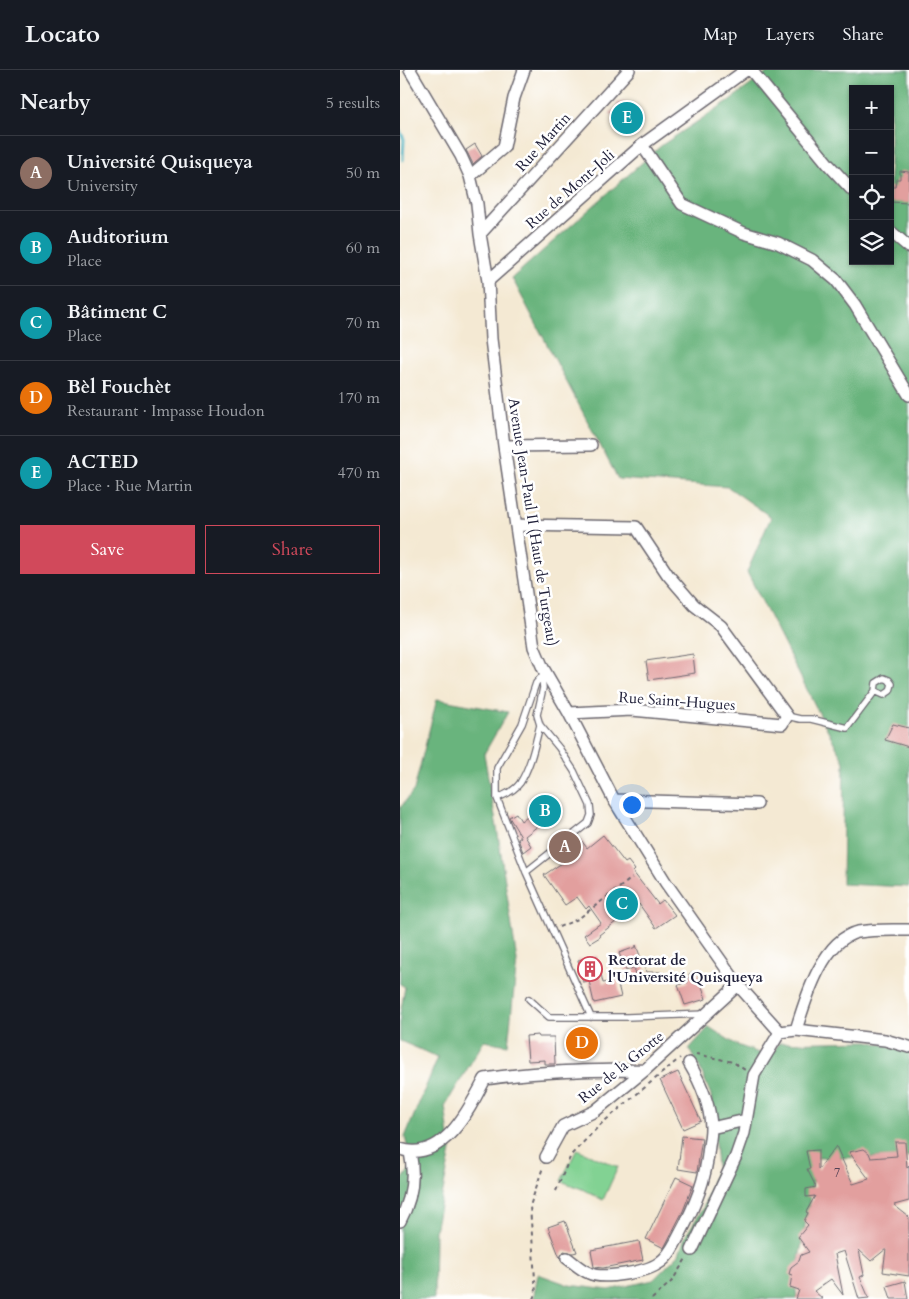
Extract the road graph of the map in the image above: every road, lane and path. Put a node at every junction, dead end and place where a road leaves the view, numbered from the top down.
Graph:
1 (524, 70) edge
2 (629, 70) edge
3 (746, 70) edge
4 (751, 70) edge
5 (413, 71) edge
6 (642, 145) junction
7 (470, 176) junction
8 (849, 187) edge
9 (480, 234) junction
10 (894, 234) edge
11 (909, 247) edge
12 (488, 281) junction
13 (909, 395) edge
14 (591, 445) dead end
15 (504, 446) junction
16 (516, 525) junction
17 (542, 672) junction
18 (875, 691) dead end
19 (569, 713) junction
20 (785, 720) junction
21 (540, 725) junction
22 (497, 798) junction
23 (614, 800) junction
24 (757, 804) dead end
25 (526, 872) junction
26 (632, 878) dead end
27 (553, 930) junction
28 (909, 930) edge
29 (738, 985) junction
30 (529, 999) dead end
31 (708, 1014) junction
32 (591, 1017) junction
33 (796, 1030) junction
34 (780, 1032) junction
35 (909, 1047) edge
36 (688, 1057) junction
37 (645, 1070) junction
38 (754, 1075) junction
39 (746, 1120) junction
40 (711, 1128) junction
41 (405, 1150) edge
42 (546, 1157) joint
43 (556, 1191) dead end
44 (400, 1221) edge
45 (692, 1250) joint
46 (567, 1258) dead end
47 (534, 1299) edge
48 (652, 1299) edge

1 - 7 street
2 - 9 street, Rue Martin
3 - 6 street, Rue de Mont-Joli
4 - 8 street
5 - 7 street, Avenue Jean-Paul II (Haut de Turgeau)
6 - 12 street, Rue de Mont-Joli
6 - 13 street
7 - 9 street, Avenue Jean-Paul II (Haut de Turgeau)
9 - 12 street, Avenue Jean-Paul II (Haut de Turgeau)
10 - 11 street
12 - 15 street, Avenue Jean-Paul II (Haut de Turgeau)
14 - 15 street
15 - 16 street, Avenue Jean-Paul II (Haut de Turgeau)
16 - 17 street, Avenue Jean-Paul II (Haut de Turgeau)
16 - 20 street
17 - 19 street, Avenue Jean-Paul II (Haut de Turgeau)
17 - 21 lane
17 - 22 lane
18 - 20 lane
19 - 20 street, Rue Saint-Hugues
19 - 23 street, Avenue Jean-Paul II (Haut de Turgeau)
21 - 22 lane
21 - 25 lane
22 - 25 lane
23 - 24 street
23 - 29 street, Avenue Jean-Paul II (Haut de Turgeau)
25 - 27 lane
26 - 27 path
27 - 32 lane
28 - 33 street
29 - 31 street, Rue de la Grotte
29 - 34 street, Avenue Jean-Paul II (Haut de Turgeau)
30 - 32 lane
31 - 32 lane
31 - 37 street, Rue de la Grotte
33 - 34 street
33 - 35 street
34 - 38 street
36 - 38 path
36 - 40 street
36 - 43 path
37 - 41 street
37 - 42 street, Rue de la Grotte
38 - 39 street
39 - 40 street
39 - 45 street
40 - 46 street
41 - 44 street
42 - 47 path
45 - 48 path

